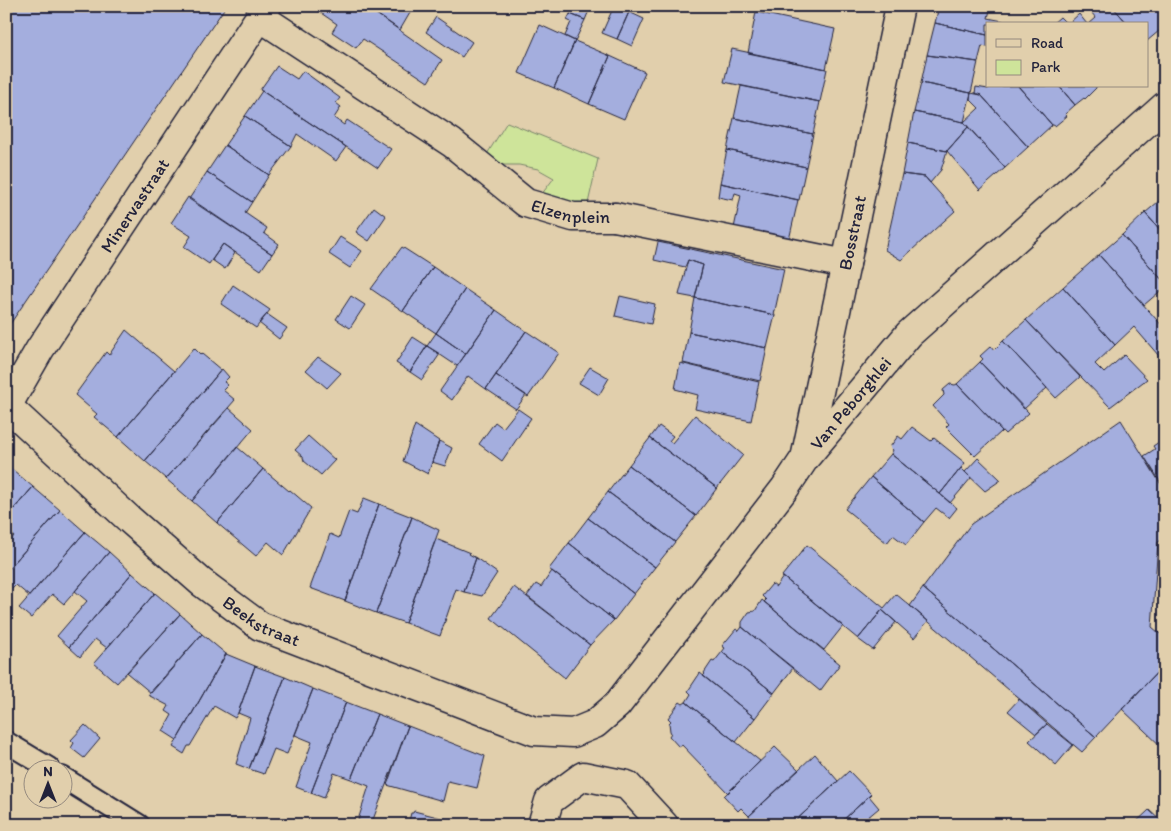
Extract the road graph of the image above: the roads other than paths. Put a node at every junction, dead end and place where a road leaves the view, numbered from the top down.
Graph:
1 (900, 6) edge
2 (264, 11) edge
3 (1165, 106) edge
4 (846, 264) junction
5 (7, 406) edge
6 (805, 458) junction
7 (573, 734) joint
8 (6, 742) edge
9 (32, 758) edge
10 (72, 783) edge
11 (139, 825) edge
12 (542, 825) edge
13 (664, 825) edge

1 - 4 street, Bosstraat
2 - 4 street, Elzenplein
2 - 5 street, Minervastraat
3 - 6 street, Van Peborghlei
4 - 6 street, Bosstraat
5 - 7 street, Beekstraat
6 - 7 street, Van Peborghlei
8 - 9 lane
10 - 11 lane
12 - 13 street

